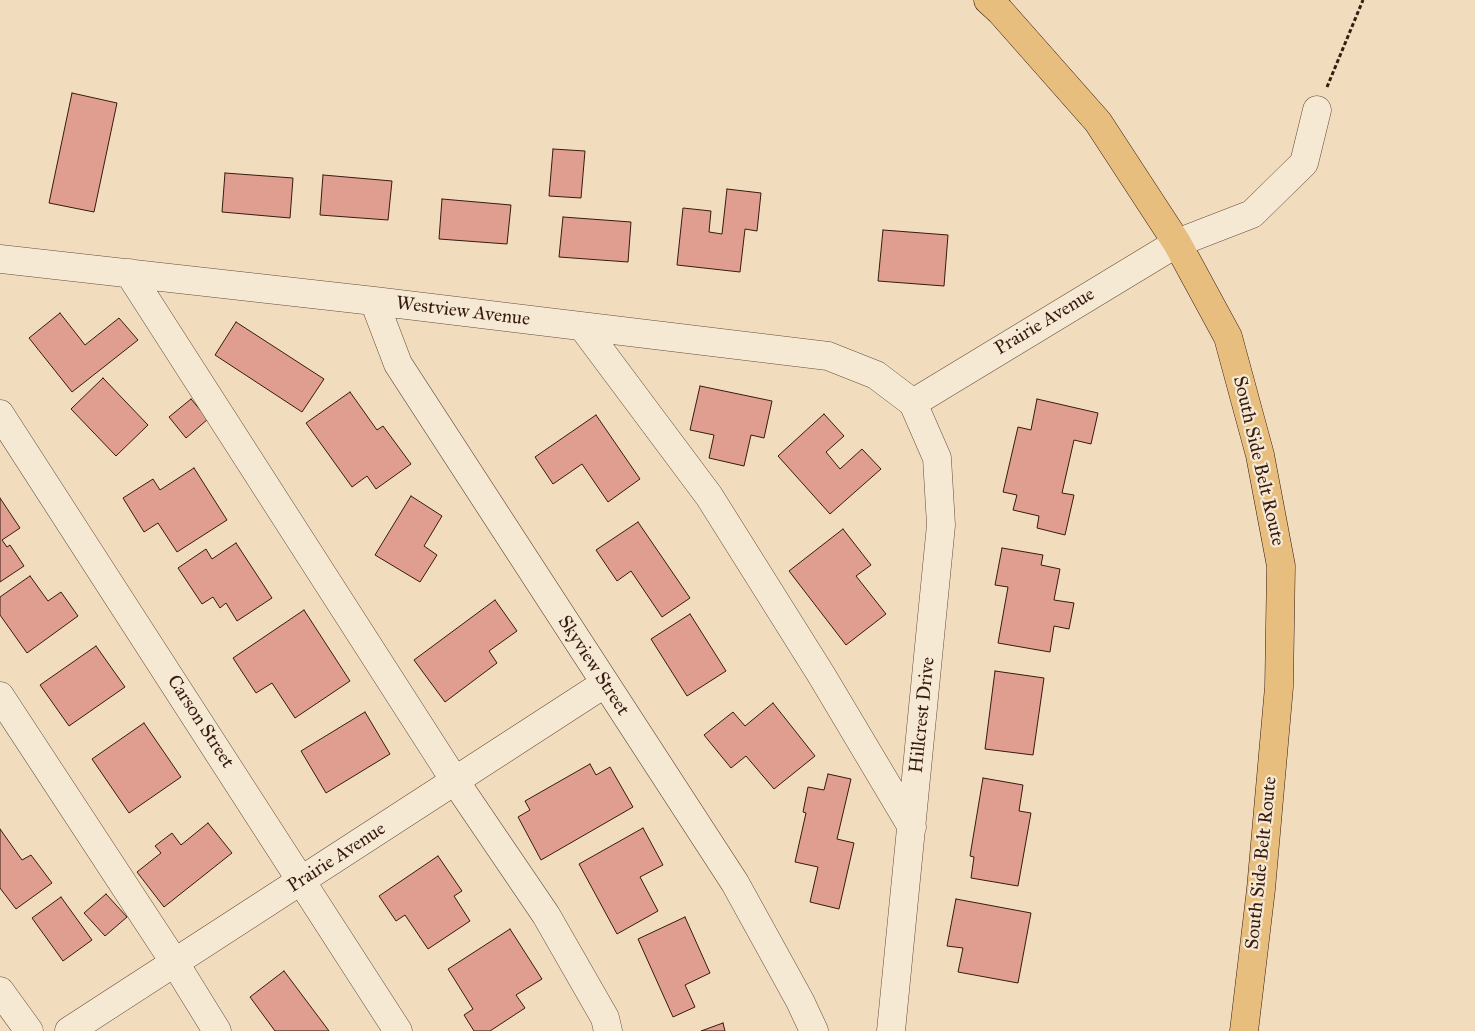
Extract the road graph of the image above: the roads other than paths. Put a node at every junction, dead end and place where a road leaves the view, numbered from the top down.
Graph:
1 (988, 0) edge
2 (1317, 110) road end
3 (1177, 242) junction
4 (0, 259) edge
5 (129, 273) junction
6 (374, 301) junction
7 (582, 326) junction
8 (913, 403) junction
9 (0, 414) edge
10 (604, 684) junction
11 (0, 696) edge
12 (0, 717) edge
13 (46, 767) junction
14 (455, 781) junction
15 (912, 827) junction
16 (303, 881) junction
17 (175, 963) junction
18 (0, 990) edge
19 (29, 1031) edge
20 (69, 1031) edge
21 (217, 1031) edge
22 (398, 1031) edge
23 (608, 1031) edge
24 (814, 1031) edge
25 (891, 1031) edge
26 (1244, 1031) edge

1 - 3 main road, South Side Belt Route
2 - 3 street, Prairie Avenue
3 - 8 street, Prairie Avenue
3 - 26 main road, South Side Belt Route
4 - 5 street, Westview Avenue
5 - 6 street, Westview Avenue
5 - 14 street
6 - 7 street, Westview Avenue
6 - 10 street, Skyview Street
7 - 8 street, Westview Avenue
7 - 15 street
8 - 15 street, Hillcrest Drive
9 - 16 street, Carson Street
10 - 14 street, Prairie Avenue
10 - 24 street, Skyview Street
11 - 13 street
12 - 13 street
13 - 17 street
14 - 16 street, Prairie Avenue
14 - 23 street
15 - 25 street, Hillcrest Drive
16 - 17 street, Prairie Avenue
16 - 22 street, Carson Street
17 - 20 street, Prairie Avenue
17 - 21 street
18 - 19 street

